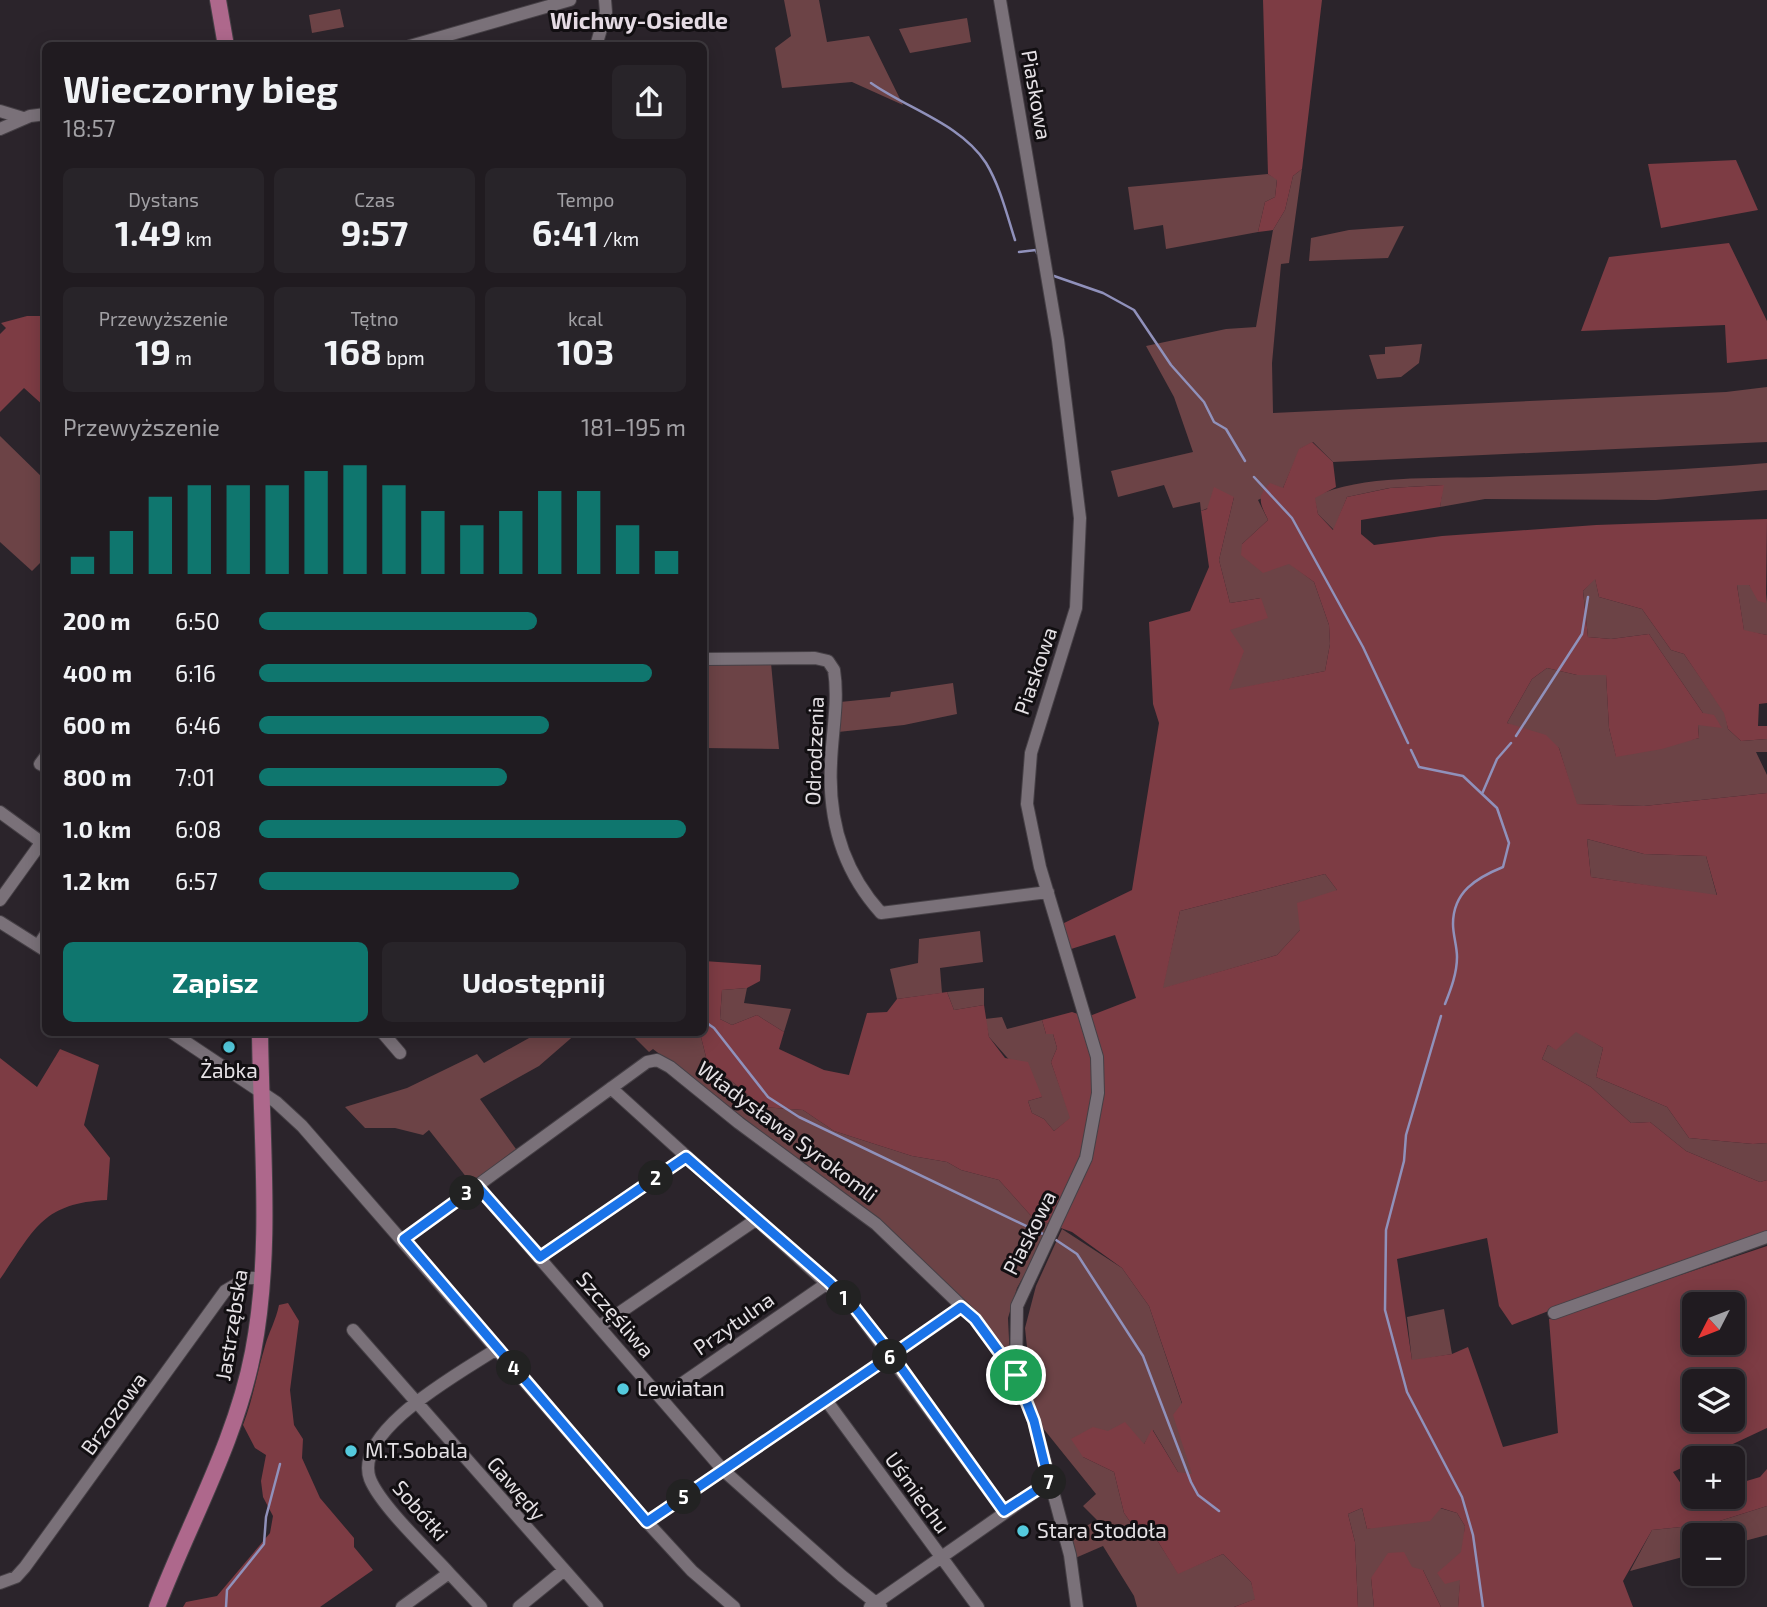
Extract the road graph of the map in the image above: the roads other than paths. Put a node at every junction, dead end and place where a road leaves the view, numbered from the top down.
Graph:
1 (218, 0) edge
2 (570, 0) edge
3 (605, 0) edge
4 (1000, 0) edge
5 (225, 42) edge
6 (424, 42) edge
7 (597, 42) edge
8 (0, 111) edge
9 (42, 115) edge
10 (23, 118) junction
11 (0, 129) edge
12 (707, 659) edge
13 (0, 812) edge
14 (42, 838) edge
15 (42, 840) edge
16 (1048, 892) junction
17 (0, 900) edge
18 (0, 922) edge
19 (42, 948) edge
20 (177, 1036) edge
21 (260, 1036) edge
22 (385, 1036) edge
23 (400, 1053) dead end
24 (611, 1088) junction
25 (261, 1092) junction
26 (686, 1157) junction
27 (477, 1186) junction
28 (757, 1219) junction
29 (1767, 1237) edge
30 (404, 1239) junction
31 (540, 1257) junction
32 (263, 1278) junction
33 (829, 1282) junction
34 (961, 1307) junction
35 (1553, 1313) dead end
36 (600, 1326) junction
37 (353, 1330) dead end
38 (1015, 1334) joint
39 (498, 1348) junction
40 (892, 1355) junction
41 (1016, 1375) junction
42 (661, 1398) junction
43 (826, 1400) junction
44 (418, 1402) junction
45 (723, 1470) junction
46 (1049, 1482) junction
47 (1004, 1511) junction
48 (647, 1522) junction
49 (941, 1558) junction
50 (563, 1571) junction
51 (449, 1573) junction
52 (0, 1583) edge
53 (876, 1606) edge
54 (157, 1607) edge
55 (402, 1607) edge
56 (481, 1607) edge
57 (519, 1607) edge
58 (597, 1607) edge
59 (734, 1607) edge
60 (978, 1607) edge
61 (1077, 1607) edge

1 - 5 main road
2 - 6 street
3 - 7 street
4 - 16 street, Piaskowa
8 - 10 street
9 - 10 street
10 - 11 street
12 - 16 street, Odrodzenia
13 - 14 street
15 - 17 street
16 - 38 street, Piaskowa
18 - 19 street
20 - 25 street
21 - 25 main road, Jastrzębska
22 - 23 street
24 - 26 street
24 - 27 street, Władysława Syrokomli
24 - 34 street, Władysława Syrokomli
25 - 30 street
25 - 32 main road, Jastrzębska
26 - 28 street
26 - 31 street
27 - 30 street, Władysława Syrokomli
27 - 31 street, Szczęśliwa
28 - 33 street
28 - 36 street
29 - 35 street
30 - 39 street
31 - 36 street, Szczęśliwa
32 - 52 street, Brzozowa
32 - 54 main road, Jastrzębska
33 - 40 street
33 - 42 street, Przytulna
34 - 40 street
34 - 41 street, Władysława Syrokomli
36 - 42 street, Szczęśliwa
37 - 44 street, Gawędy
38 - 41 street, Władysława Syrokomli
39 - 44 street, Sobótki
39 - 48 street
40 - 43 street
40 - 47 street
41 - 46 street, Władysława Syrokomli
42 - 45 street, Szczęśliwa
43 - 45 street
43 - 49 street, Uśmiechu
44 - 50 street, Gawędy
44 - 51 street, Sobótki
45 - 48 street
45 - 53 street, Szczęśliwa
46 - 47 street
46 - 61 street, Władysława Syrokomli
47 - 49 street
48 - 59 street
49 - 53 street
49 - 60 street, Uśmiechu
50 - 57 street
50 - 58 street, Gawędy
51 - 55 street, Sobótki
51 - 56 street

